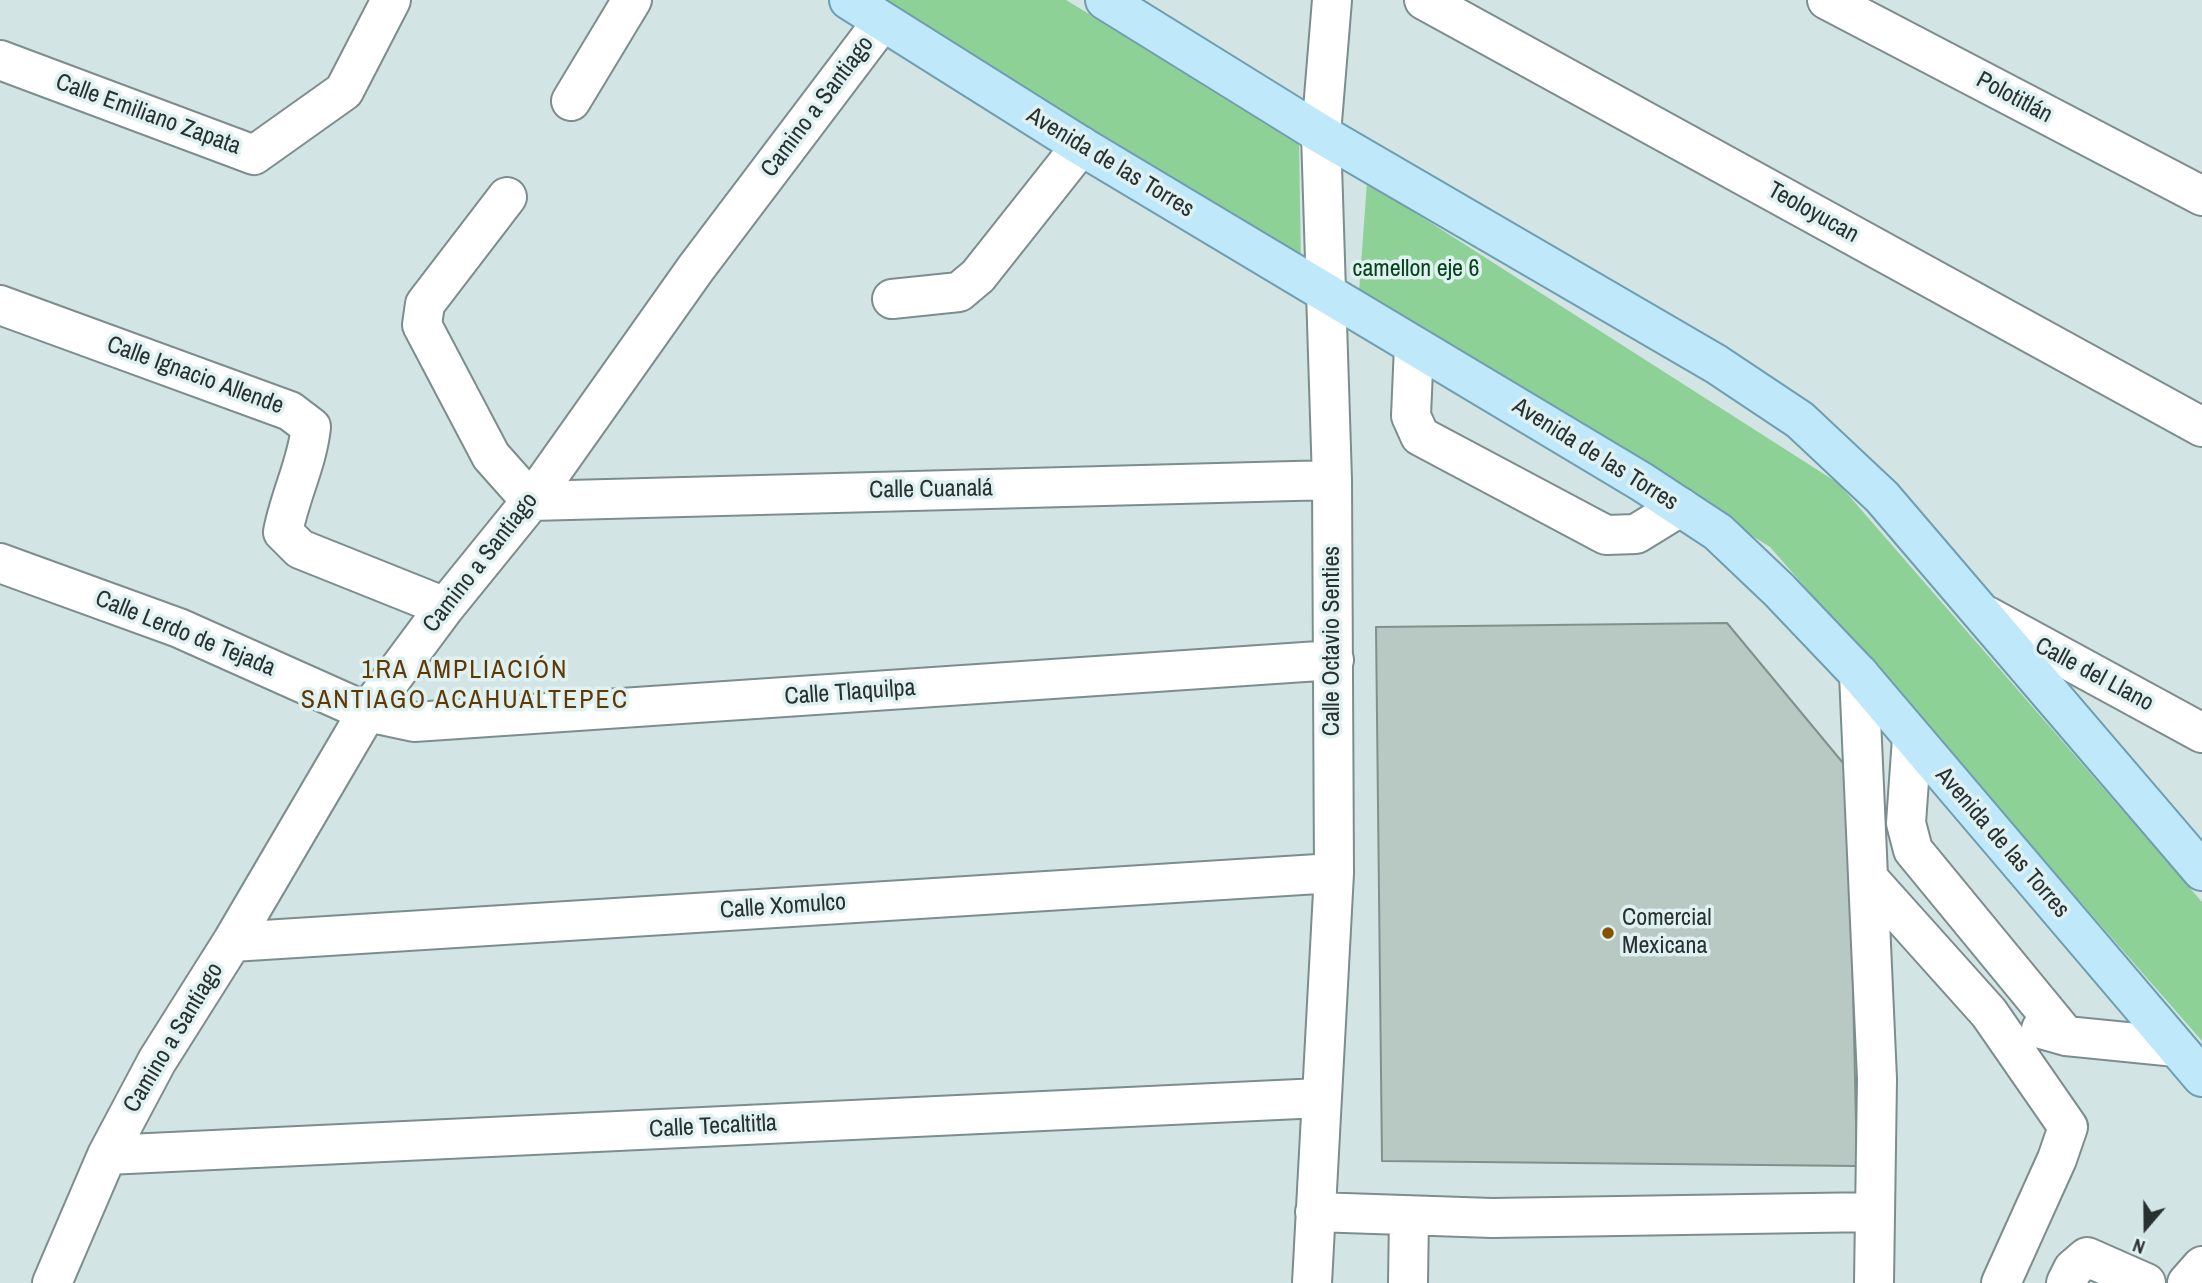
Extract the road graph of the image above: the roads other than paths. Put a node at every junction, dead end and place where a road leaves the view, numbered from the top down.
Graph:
1 (391, 0) edge
2 (632, 0) edge
3 (849, 0) edge
4 (1105, 0) edge
5 (1332, 0) edge
6 (1424, 0) edge
7 (1827, 0) edge
8 (882, 22) junction
9 (0, 60) edge
10 (571, 101) dead end
11 (1321, 134) junction
12 (1080, 146) junction
13 (2202, 196) edge
14 (507, 197) dead end
15 (1328, 295) junction
16 (892, 299) dead end
17 (0, 305) edge
18 (1414, 346) junction
19 (2202, 427) edge
20 (1332, 480) junction
21 (531, 500) junction
22 (1680, 507) junction
23 (0, 563) edge
24 (445, 607) junction
25 (1987, 616) junction
26 (1334, 660) junction
27 (1859, 674) junction
28 (367, 712) junction
29 (2202, 733) edge
30 (1912, 738) junction
31 (2202, 872) edge
32 (1334, 873) junction
33 (1868, 878) junction
34 (1950, 895) junction
35 (232, 942) junction
36 (1941, 961) junction
37 (1989, 1013) junction
38 (2066, 1036) junction
39 (2176, 1047) junction
40 (2202, 1077) edge
41 (1320, 1098) junction
42 (107, 1155) junction
43 (1315, 1212) junction
44 (1874, 1212) junction
45 (1409, 1216) junction
46 (2202, 1266) edge
47 (52, 1283) edge
48 (1311, 1283) edge
49 (1408, 1283) edge
50 (1874, 1283) edge
51 (2001, 1283) edge
52 (2066, 1283) edge
53 (2146, 1283) edge
54 (2187, 1283) edge

1 - 9 street, Calle Emiliano Zapata
2 - 10 street
3 - 8 main road, Avenida de las Torres
4 - 11 main road
5 - 11 street, Calle Octavio Senties
6 - 19 street, Teoloyucan
7 - 13 street, Polotitlán
8 - 12 main road, Avenida de las Torres
8 - 21 street, Camino a Santiago
11 - 15 street, Calle Octavio Senties
11 - 25 main road
12 - 15 main road, Avenida de las Torres
12 - 16 street
14 - 21 street
15 - 18 main road, Avenida de las Torres
15 - 20 street, Calle Octavio Senties
17 - 24 street, Calle Ignacio Allende
18 - 22 main road, Avenida de las Torres
18 - 22 street
20 - 21 street, Calle Cuanalá
20 - 26 street, Calle Octavio Senties
21 - 24 street, Camino a Santiago
22 - 27 main road, Avenida de las Torres
23 - 28 street, Calle Lerdo de Tejada
24 - 28 street, Camino a Santiago
25 - 29 street, Calle del Llano
25 - 31 main road
26 - 28 street, Calle Tlaquilpa
26 - 32 street, Calle Octavio Senties
27 - 30 main road, Avenida de las Torres
27 - 33 street
28 - 35 street, Camino a Santiago
30 - 34 street
30 - 39 main road, Avenida de las Torres
32 - 35 street, Calle Xomulco
32 - 41 street, Calle Octavio Senties
33 - 36 street
33 - 44 street
34 - 36 street
34 - 38 street
35 - 42 street, Camino a Santiago
36 - 37 street
37 - 38 street
37 - 51 street
38 - 39 street
39 - 40 main road, Avenida de las Torres
41 - 42 street, Calle Tecaltitla
41 - 43 street, Calle Octavio Senties
42 - 47 street, Camino a Santiago
43 - 45 street
43 - 48 street, Calle Octavio Senties
44 - 45 street
44 - 50 street
45 - 49 street
46 - 54 street
52 - 53 street

